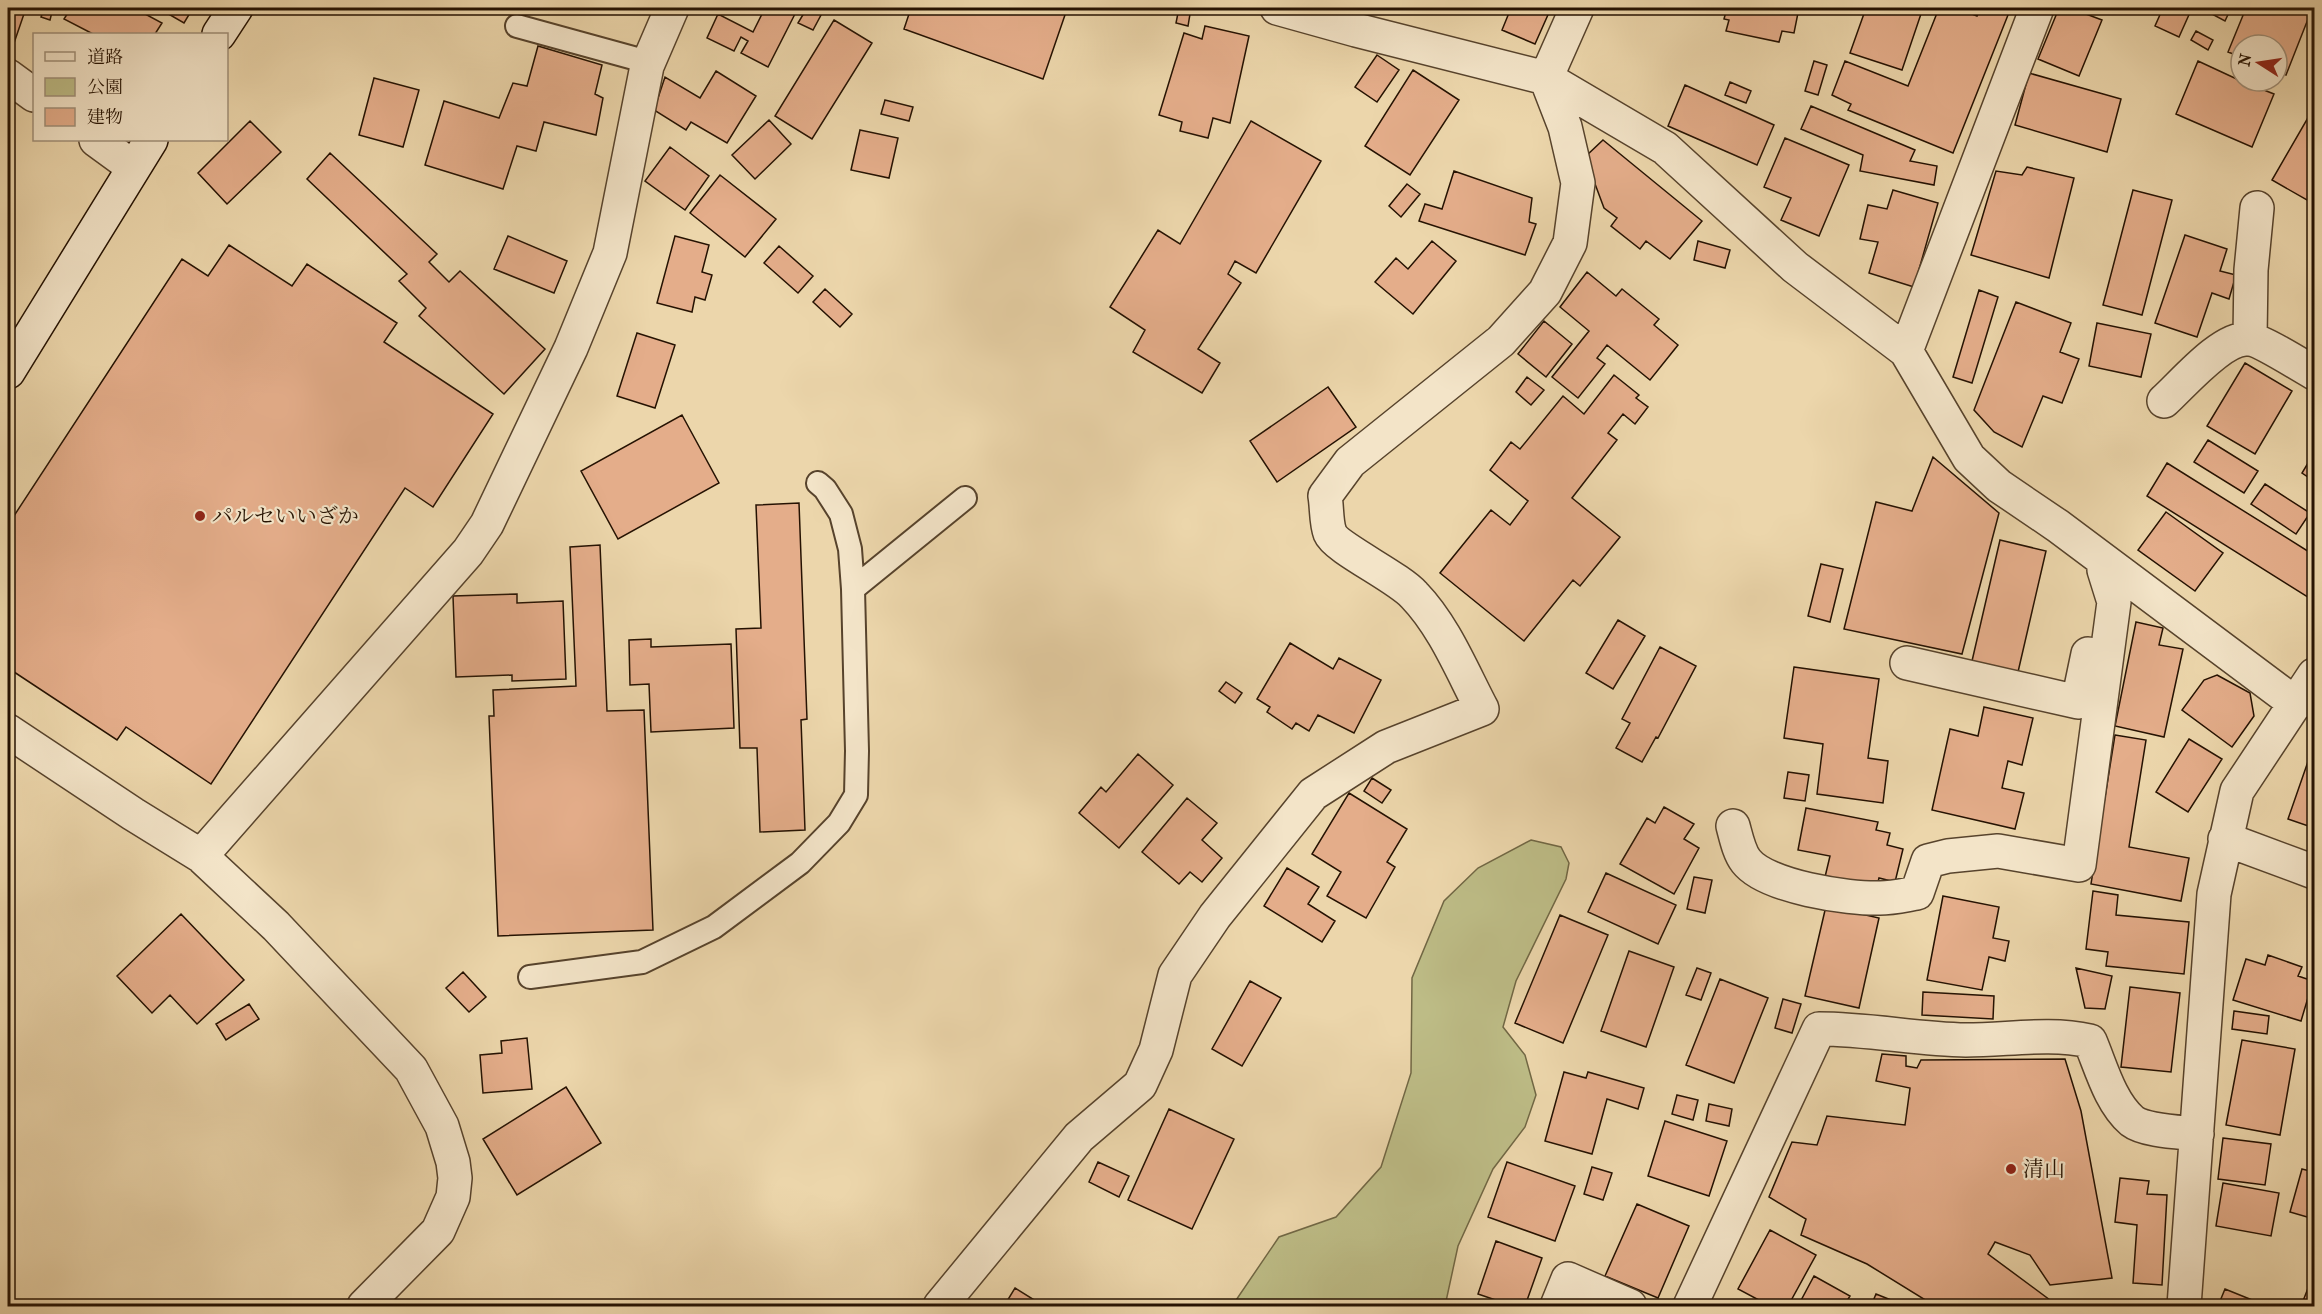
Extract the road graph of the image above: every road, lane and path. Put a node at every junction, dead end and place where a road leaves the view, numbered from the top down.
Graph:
1 (236, 8) edge
2 (672, 8) edge
3 (1277, 8) edge
4 (1577, 8) edge
5 (2037, 8) edge
6 (517, 26) dead end
7 (220, 33) edge
8 (648, 62) junction
9 (8, 76) edge
10 (1546, 78) junction
11 (33, 94) edge
12 (97, 141) edge
13 (150, 141) edge
14 (133, 167) junction
15 (2257, 208) dead end
16 (2250, 338) junction
17 (1906, 351) junction
18 (8, 372) edge
19 (2314, 373) edge
20 (2164, 401) dead end
21 (818, 483) dead end
22 (965, 498) dead end
23 (2104, 565) junction
24 (853, 590) junction
25 (1907, 663) dead end
26 (2314, 675) edge
27 (2296, 704) junction
28 (8, 731) edge
29 (1733, 826) dead end
30 (2225, 839) junction
31 (201, 856) junction
32 (2314, 872) edge
33 (530, 977) dead end
34 (2197, 1134) junction
35 (364, 1306) edge
36 (940, 1306) edge
37 (1557, 1306) edge
38 (1630, 1306) edge
39 (1690, 1306) edge
40 (2184, 1306) edge

1 - 7 street
2 - 8 street
3 - 10 street
4 - 10 street
5 - 17 street
6 - 8 lane
8 - 31 street
9 - 11 street
10 - 17 street
10 - 36 street
12 - 14 street
13 - 14 street
14 - 18 street
15 - 16 street
16 - 19 street
16 - 20 street
17 - 23 street
21 - 24 lane
22 - 24 lane
23 - 25 street
23 - 27 street
23 - 29 street
24 - 33 lane
26 - 27 street
27 - 30 street
28 - 31 street
30 - 32 street
30 - 34 street
31 - 35 street
34 - 39 street
34 - 40 street
37 - 38 street

